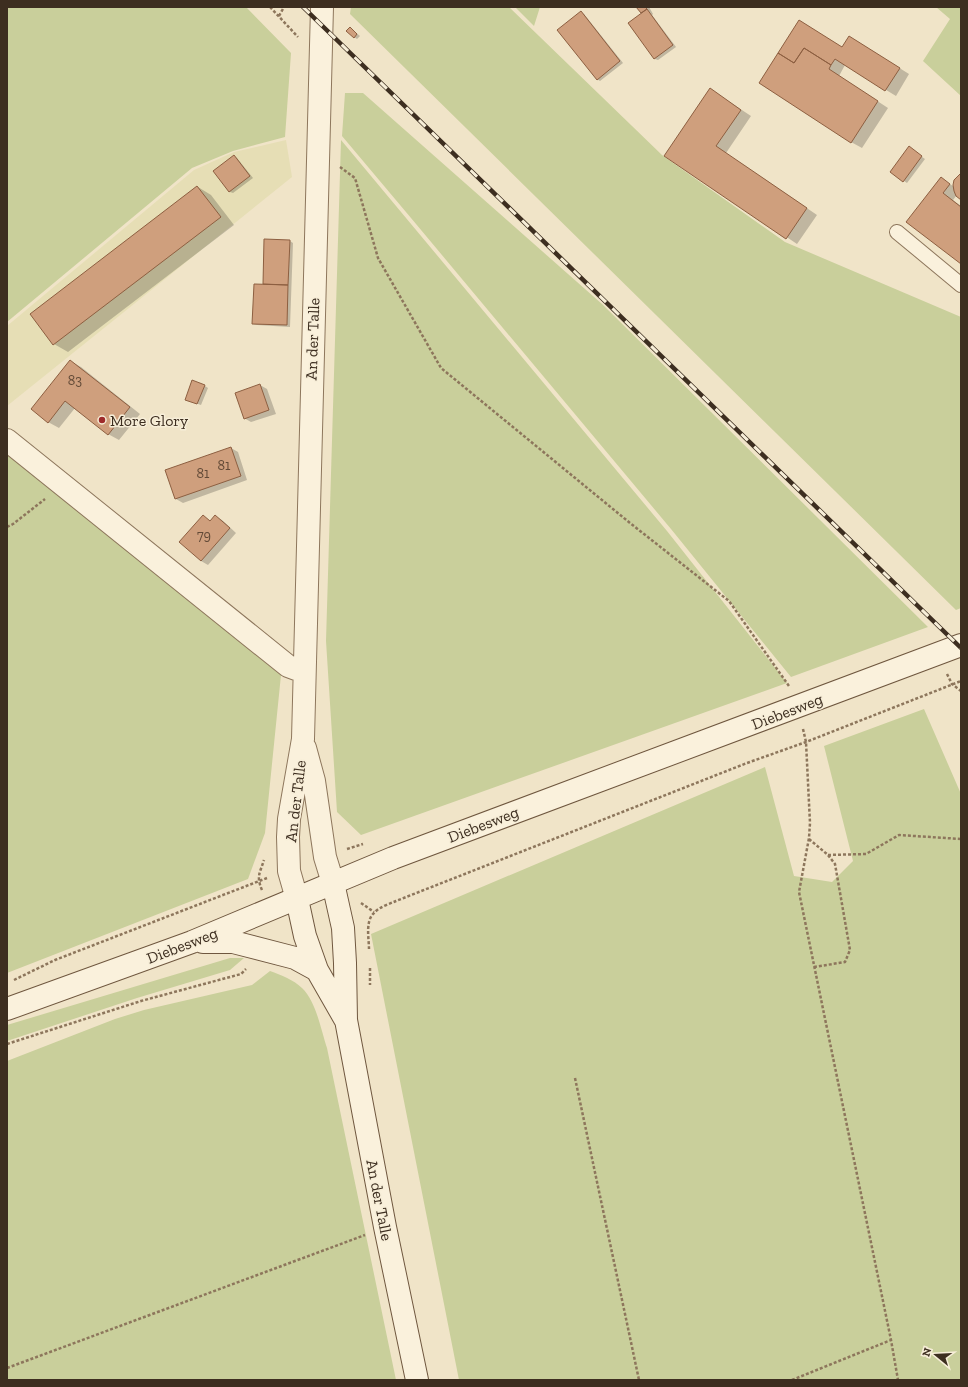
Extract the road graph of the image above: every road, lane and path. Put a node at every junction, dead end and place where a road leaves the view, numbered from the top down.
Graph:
1 (270, 7) edge
2 (284, 7) edge
3 (322, 7) edge
4 (279, 16) junction
5 (301, 40) dead end
6 (318, 149) junction
7 (897, 232) dead end
8 (961, 285) edge
9 (7, 440) edge
10 (63, 485) junction
11 (7, 527) edge
12 (961, 645) edge
13 (304, 672) junction
14 (961, 681) edge
15 (952, 684) junction
16 (961, 691) edge
17 (797, 708) junction
18 (303, 739) junction
19 (806, 742) junction
20 (809, 838) junction
21 (961, 839) edge
22 (828, 855) junction
23 (333, 884) junction
24 (297, 899) junction
25 (192, 942) junction
26 (263, 950) junction
27 (369, 953) dead end
28 (370, 967) dead end
29 (814, 968) junction
30 (317, 970) junction
31 (370, 981) dead end
32 (7, 1009) edge
33 (346, 1020) junction
34 (7, 1044) edge
35 (575, 1078) dead end
36 (385, 1227) junction
37 (891, 1340) junction
38 (7, 1368) edge
39 (417, 1380) edge
40 (638, 1380) edge
41 (792, 1380) edge
42 (898, 1380) edge

1 - 4 path
2 - 4 path
3 - 6 street, An der Talle
4 - 5 path
6 - 13 street, An der Talle
6 - 17 path
7 - 8 lane
9 - 10 street
10 - 11 path
10 - 13 street
12 - 17 street, Diebesweg
13 - 18 street, An der Talle
14 - 15 path
15 - 16 path
15 - 19 path
17 - 23 street, Diebesweg
18 - 23 street, An der Talle
18 - 24 street, An der Talle
19 - 20 path
19 - 27 path
20 - 22 path
20 - 29 path
21 - 22 path
22 - 29 path
23 - 24 street, Diebesweg
23 - 33 street, An der Talle
24 - 25 street, Diebesweg
24 - 30 street, An der Talle
25 - 26 street
25 - 32 street, Diebesweg
26 - 30 street
26 - 34 path
28 - 31 path
29 - 37 path
30 - 33 street, An der Talle
33 - 36 street, An der Talle
35 - 40 path
36 - 38 path
36 - 39 street, An der Talle
37 - 41 path
37 - 42 path

